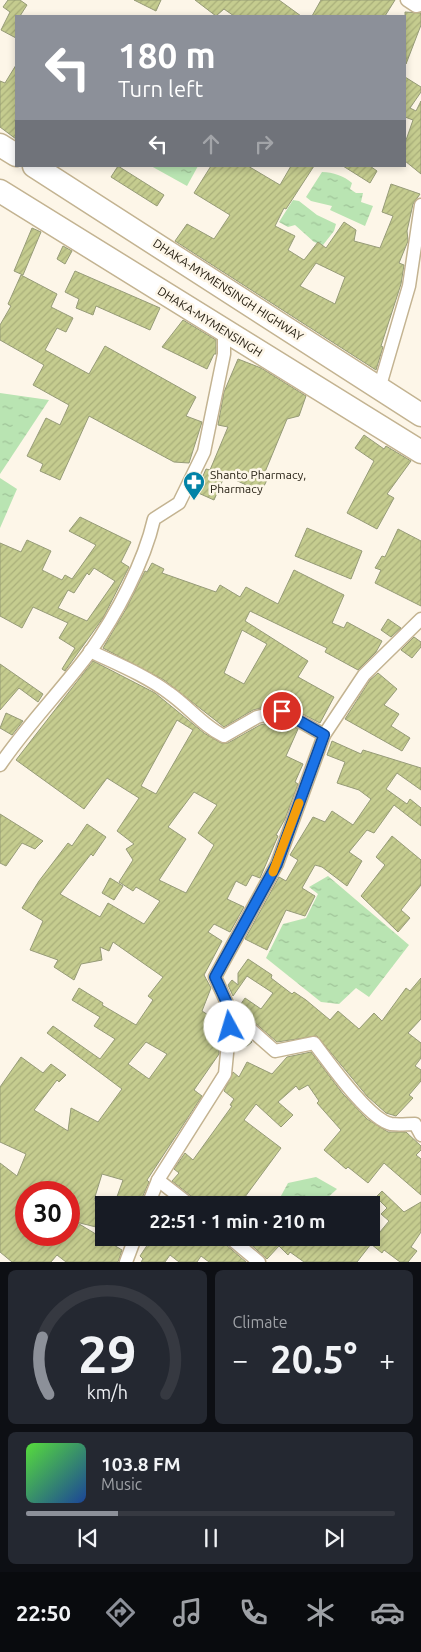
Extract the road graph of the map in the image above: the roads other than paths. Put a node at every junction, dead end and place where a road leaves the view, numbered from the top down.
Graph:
1 (407, 0) edge
2 (421, 5) edge
3 (0, 145) edge
4 (15, 154) edge
5 (36, 167) edge
6 (0, 191) edge
7 (421, 205) edge
8 (224, 332) junction
9 (379, 389) junction
10 (421, 415) edge
11 (421, 452) edge
12 (421, 619) edge
13 (90, 651) junction
14 (324, 735) junction
15 (0, 765) edge
16 (231, 1012) junction
17 (421, 1135) edge
18 (158, 1180) junction
19 (152, 1196) edge
20 (178, 1196) edge
21 (132, 1246) edge
22 (239, 1246) edge
23 (126, 1262) edge
24 (258, 1262) edge

1 - 2 street
3 - 4 highway
5 - 9 highway, DHAKA-MYMENSINGH HIGHWAY
6 - 8 highway, DHAKA-MYMENSINGH
7 - 9 street
8 - 11 highway, DHAKA-MYMENSINGH
8 - 13 street
9 - 10 highway, DHAKA-MYMENSINGH HIGHWAY
12 - 14 street
13 - 14 street
13 - 15 street
14 - 16 street
16 - 17 street
16 - 18 street
18 - 19 street
18 - 20 street
21 - 23 street
22 - 24 street

